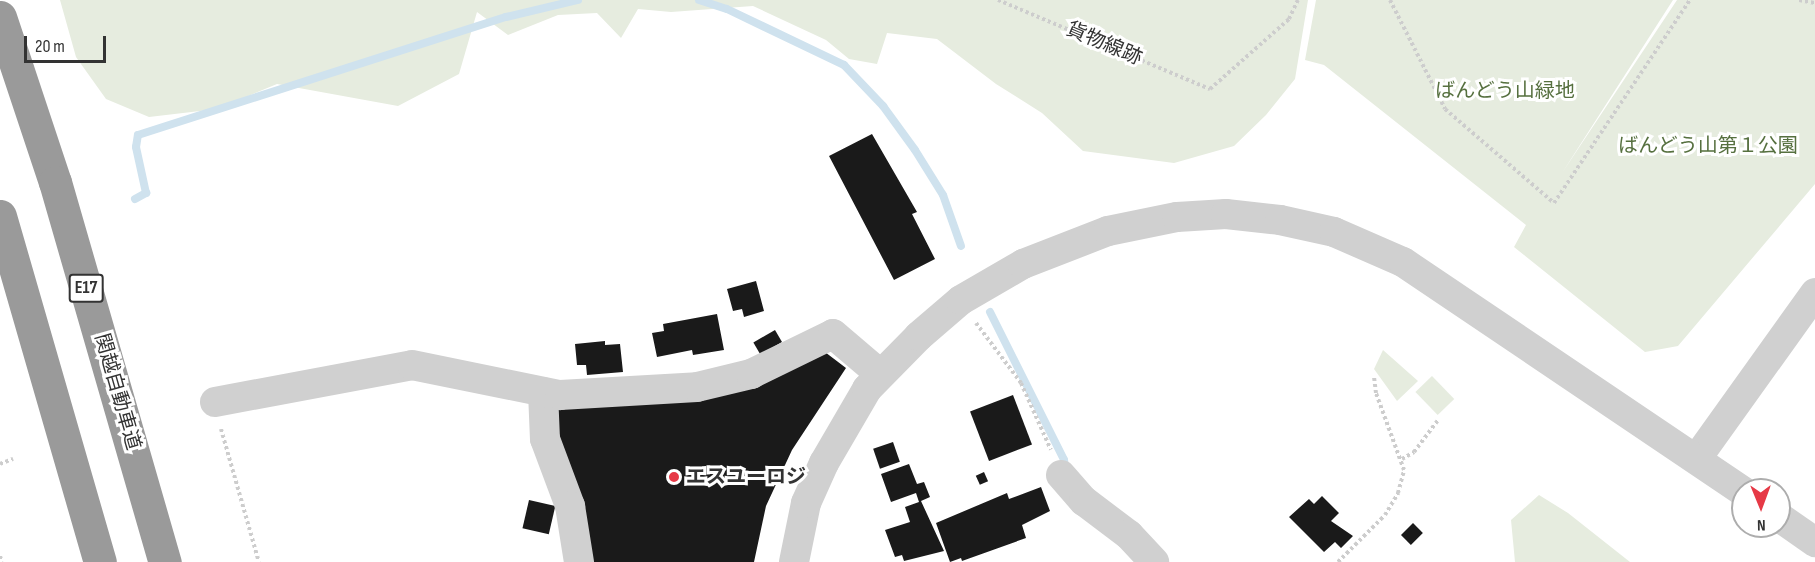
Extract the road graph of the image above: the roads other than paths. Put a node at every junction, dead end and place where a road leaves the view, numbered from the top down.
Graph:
1 (0, 17) edge
2 (0, 216) edge
3 (1815, 293) edge
4 (880, 374) junction
5 (543, 392) junction
6 (215, 402) road end
7 (1697, 458) junction
8 (1061, 475) road end
9 (1731, 482) edge
10 (1791, 525) edge
11 (1815, 542) edge
12 (100, 562) edge
13 (165, 562) edge
14 (579, 562) edge
15 (794, 562) edge
16 (1154, 562) edge

1 - 13 highway, 関越自動車道 / E17
2 - 12 highway
3 - 7 street
4 - 5 street
4 - 7 street
4 - 15 street
5 - 6 street
5 - 14 street
7 - 9 street
8 - 16 street
10 - 11 street

